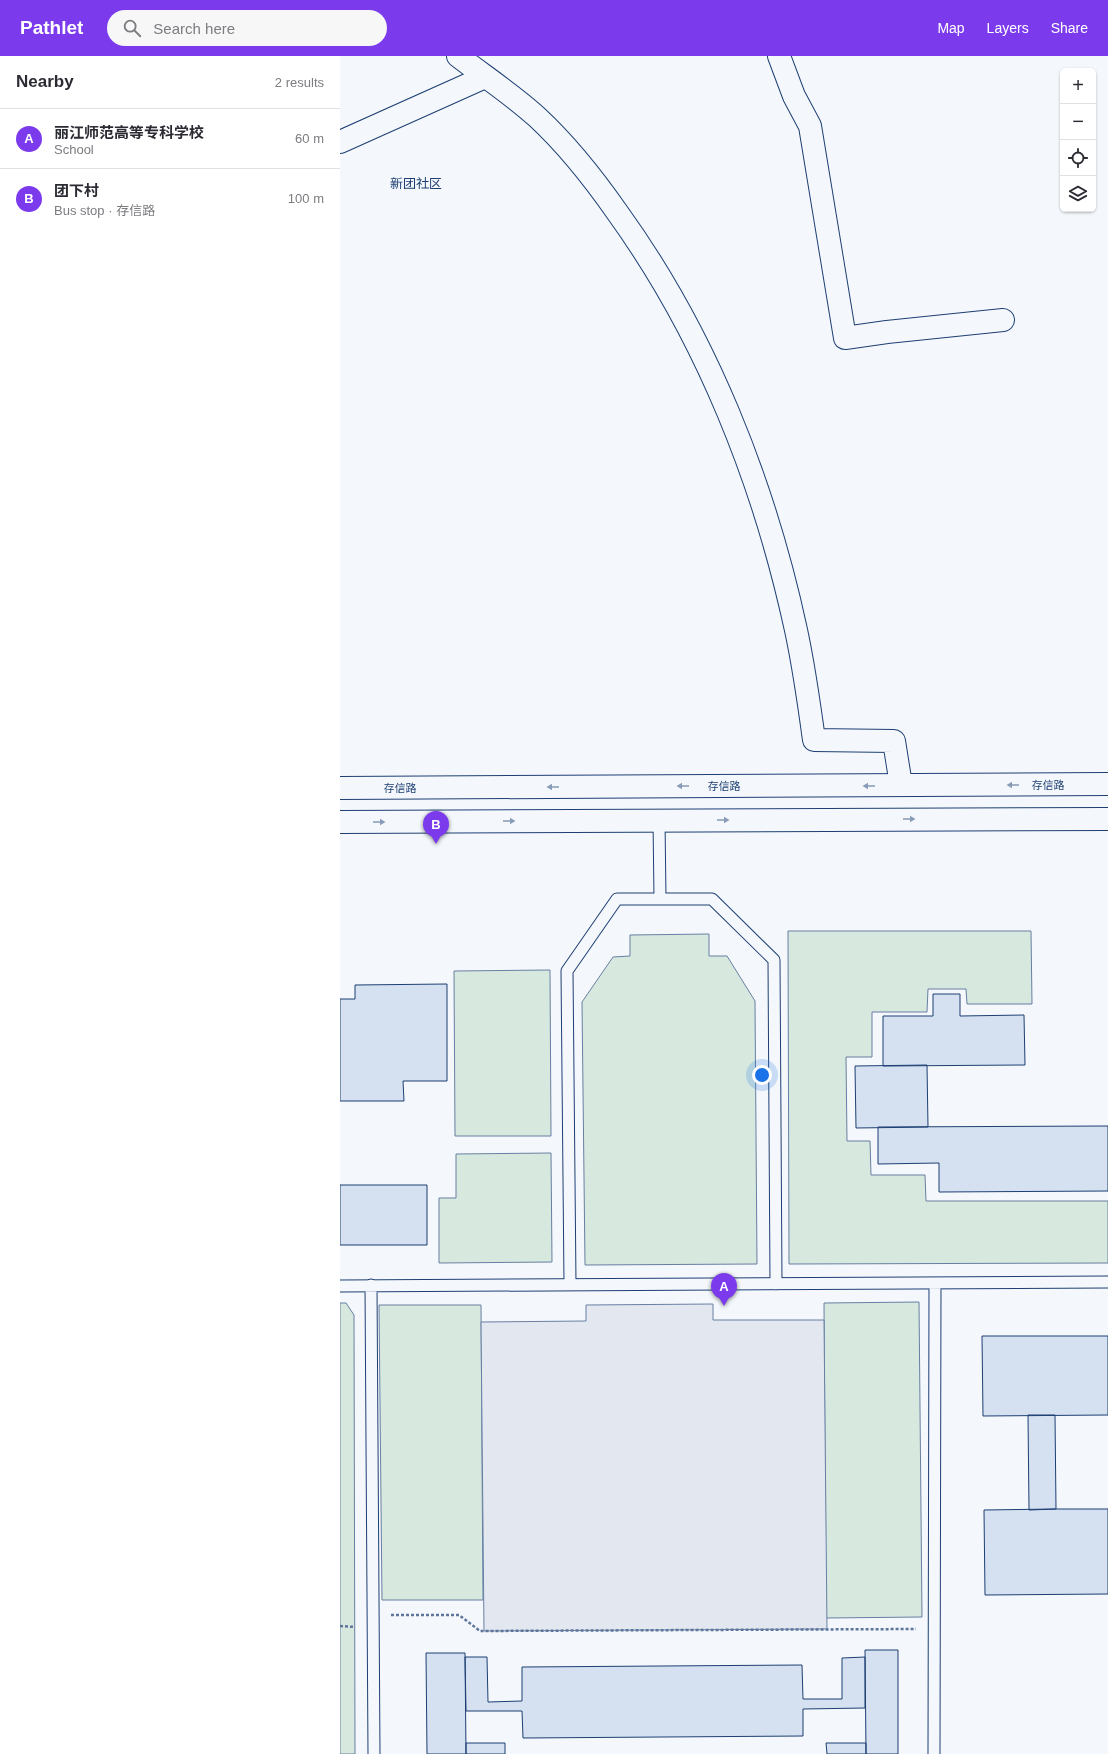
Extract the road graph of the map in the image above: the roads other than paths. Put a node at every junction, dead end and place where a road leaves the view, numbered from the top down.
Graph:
1 (458, 56) edge
2 (779, 56) edge
3 (485, 77) junction
4 (340, 142) edge
5 (1003, 320) dead end
6 (1108, 784) edge
7 (901, 786) junction
8 (340, 788) edge
9 (1108, 819) edge
10 (659, 820) junction
11 (340, 822) edge
12 (660, 899) junction
13 (1108, 1282) edge
14 (935, 1283) junction
15 (570, 1284) junction
16 (776, 1284) junction
17 (371, 1285) junction
18 (340, 1286) edge
19 (374, 1754) edge
20 (934, 1754) edge

1 - 3 street
2 - 5 street
3 - 4 street
3 - 7 street
6 -> 7 street, 存信路
7 -> 8 street, 存信路
10 -> 9 street
11 -> 10 street
10 - 12 lane
12 - 15 lane
12 - 16 lane
13 - 14 lane
14 - 16 lane
14 - 20 lane
15 - 16 lane
15 - 17 lane
17 - 18 lane
17 - 19 lane

